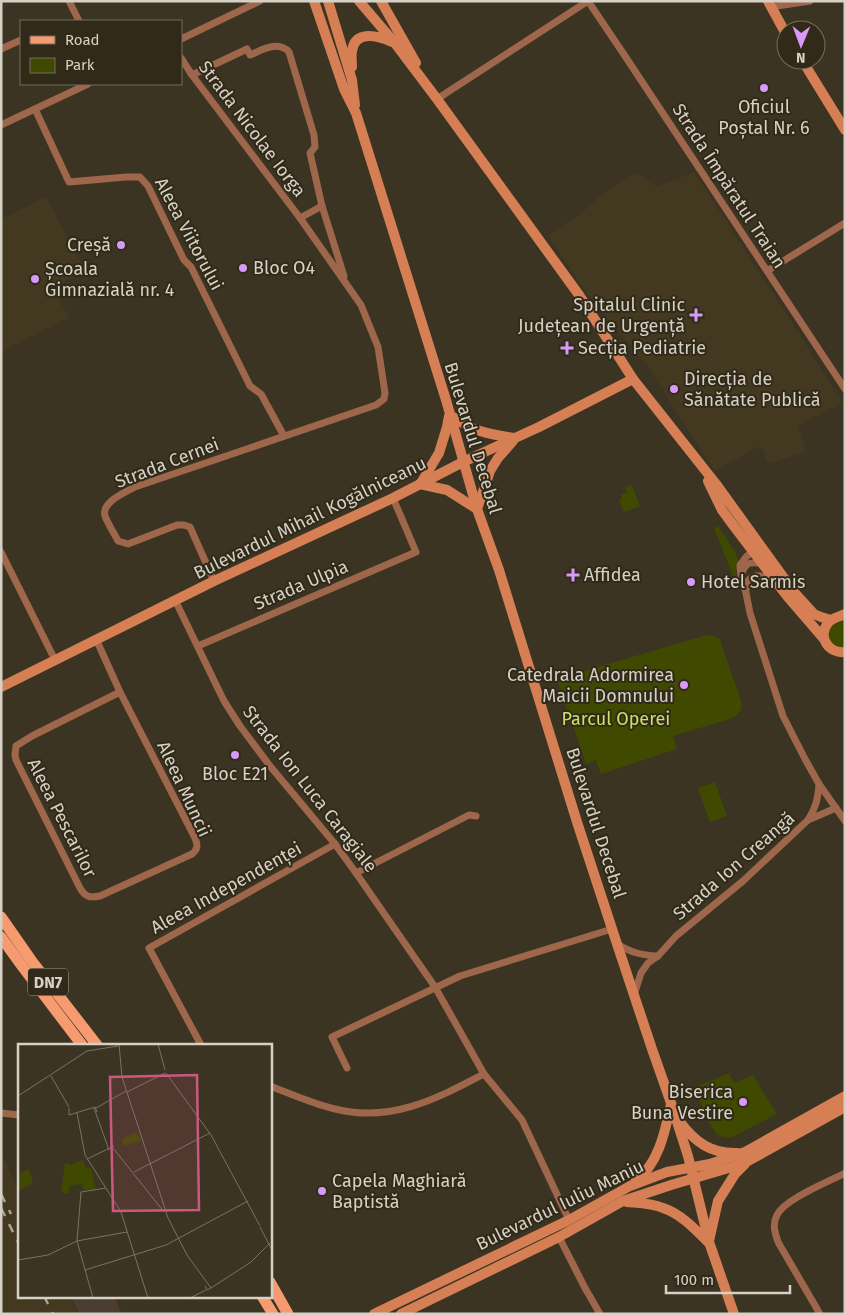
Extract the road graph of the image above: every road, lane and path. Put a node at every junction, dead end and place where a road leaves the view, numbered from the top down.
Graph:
1 (69, 1) edge
2 (260, 1) edge
3 (314, 1) edge
4 (328, 1) edge
5 (359, 1) edge
6 (381, 1) edge
7 (588, 1) edge
8 (810, 1) edge
9 (245, 4) edge
10 (769, 4) edge
11 (78, 20) edge
12 (778, 20) edge
13 (182, 38) edge
14 (20, 40) edge
15 (394, 42) junction
16 (1, 49) edge
17 (182, 60) edge
18 (808, 70) edge
19 (192, 75) junction
20 (352, 80) junction
21 (86, 85) edge
22 (437, 99) junction
23 (35, 109) junction
24 (356, 113) junction
25 (1, 126) edge
26 (845, 130) edge
27 (322, 206) junction
28 (300, 218) junction
29 (845, 223) edge
30 (767, 271) junction
31 (346, 284) junction
32 (633, 379) junction
33 (845, 389) edge
34 (376, 405) joint
35 (450, 415) junction
36 (284, 436) junction
37 (515, 438) junction
38 (463, 462) junction
39 (701, 465) junction
40 (420, 484) junction
41 (393, 498) junction
42 (477, 509) junction
43 (753, 551) junction
44 (1, 552) edge
45 (764, 564) junction
46 (775, 566) junction
47 (741, 578) junction
48 (214, 581) junction
49 (776, 582) junction
50 (746, 593) junction
51 (175, 600) junction
52 (840, 617) edge
53 (824, 639) junction
54 (96, 640) junction
55 (198, 646) junction
56 (845, 652) edge
57 (55, 660) junction
58 (1, 686) edge
59 (120, 692) junction
60 (819, 784) junction
61 (836, 808) junction
62 (476, 816) dead end
63 (808, 820) junction
64 (845, 821) edge
65 (335, 844) junction
66 (356, 873) junction
67 (92, 898) joint
68 (1, 917) edge
69 (612, 928) junction
70 (1, 937) edge
71 (617, 944) junction
72 (658, 956) junction
73 (435, 987) junction
74 (634, 995) junction
75 (81, 1044) edge
76 (95, 1044) edge
77 (199, 1044) edge
78 (347, 1068) dead end
79 (484, 1074) junction
80 (271, 1086) edge
81 (845, 1096) edge
82 (672, 1103) junction
83 (845, 1107) edge
84 (2, 1113) edge
85 (18, 1115) edge
86 (747, 1156) junction
87 (690, 1168) junction
88 (845, 1173) edge
89 (693, 1179) junction
90 (630, 1186) junction
91 (623, 1201) junction
92 (569, 1220) junction
93 (559, 1237) junction
94 (709, 1242) junction
95 (271, 1284) edge
96 (263, 1298) edge
97 (273, 1314) edge
98 (288, 1314) edge
99 (374, 1314) edge
100 (401, 1314) edge
101 (600, 1314) edge
102 (734, 1314) edge
103 (820, 1314) edge

1 - 11 street
2 - 9 street
3 - 24 street, Bulevardul Decebal
4 - 20 street, Bulevardul Decebal
5 - 15 street
6 - 22 street
7 - 22 street
7 - 30 street, Strada Împăratul Traian
8 - 10 street
9 - 13 street
10 - 12 street
14 - 16 street
15 - 20 street
15 - 22 street
17 - 19 street, Strada Nicolae Iorga
18 - 26 street
19 - 27 street
19 - 28 street, Strada Nicolae Iorga
20 - 24 street, Bulevardul Decebal
21 - 23 street
22 - 32 street
23 - 25 street
23 - 36 street, Aleea Viitorului
24 - 35 street, Bulevardul Decebal
27 - 28 street, Strada Nicolae Iorga
27 - 31 street
28 - 31 street, Strada Nicolae Iorga
29 - 30 street
30 - 33 street, Strada Împăratul Traian
31 - 34 street, Strada Nicolae Iorga
32 - 37 street, Bulevardul Mihail Kogălniceanu
32 - 39 street
34 - 36 street, Strada Cernei
35 - 37 street
35 - 38 street, Bulevardul Decebal
35 - 40 street
36 - 48 street, Strada Cernei
37 - 38 street, Bulevardul Mihail Kogălniceanu
37 - 42 street
38 - 40 street, Bulevardul Mihail Kogălniceanu
38 - 42 street, Bulevardul Decebal
39 - 43 street
39 - 46 street
40 - 41 street, Bulevardul Mihail Kogălniceanu
40 - 42 street
41 - 48 street, Bulevardul Mihail Kogălniceanu
41 - 55 street, Strada Ulpia
42 - 69 street, Bulevardul Decebal
43 - 45 street
43 - 47 street
44 - 57 street
45 - 46 street
45 - 47 street
45 - 49 street
46 - 52 street
47 - 50 street
48 - 51 street, Bulevardul Mihail Kogălniceanu
49 - 50 street
49 - 53 street
50 - 60 street
51 - 54 street, Bulevardul Mihail Kogălniceanu
51 - 55 street, Strada Ion Luca Caragiale
52 - 53 street
53 - 56 street
54 - 57 street, Bulevardul Mihail Kogălniceanu
54 - 59 street, Aleea Muncii
55 - 65 street, Strada Ion Luca Caragiale
57 - 58 street, Bulevardul Mihail Kogălniceanu
59 - 67 street, Aleea Pescarilor
59 - 67 street, Aleea Muncii
60 - 61 street
60 - 63 street
61 - 63 street, Strada Ion Creangă
61 - 64 street
62 - 66 street
63 - 72 street, Strada Ion Creangă
65 - 66 street, Strada Ion Luca Caragiale
65 - 77 street, Aleea Independenței
66 - 73 street, Strada Ion Luca Caragiale
68 - 76 main road, DN7
69 - 71 street, Bulevardul Decebal
69 - 73 street
70 - 75 main road, DN7
71 - 72 street
71 - 74 street, Bulevardul Decebal
72 - 74 street, Strada Ion Creangă
73 - 78 street
73 - 79 street, Strada Ion Luca Caragiale
74 - 82 street, Bulevardul Decebal
79 - 80 street
79 - 92 street, Strada Ion Luca Caragiale
81 - 86 street, Bulevardul Iuliu Maniu
82 - 86 street
82 - 87 street, Bulevardul Decebal
82 - 90 street
83 - 86 street, Bulevardul Iuliu Maniu
84 - 85 street
86 - 87 street, Bulevardul Iuliu Maniu
86 - 89 street, Bulevardul Iuliu Maniu
86 - 94 street
87 - 89 street, Bulevardul Decebal
87 - 90 street, Bulevardul Iuliu Maniu
88 - 103 street
89 - 91 street, Bulevardul Iuliu Maniu
89 - 94 street, Bulevardul Decebal
90 - 92 street, Bulevardul Iuliu Maniu
91 - 93 street, Bulevardul Iuliu Maniu
91 - 94 street
92 - 99 street, Bulevardul Iuliu Maniu
93 - 100 street, Bulevardul Iuliu Maniu
93 - 101 street
94 - 102 street, Bulevardul Decebal
95 - 98 main road
96 - 97 main road

